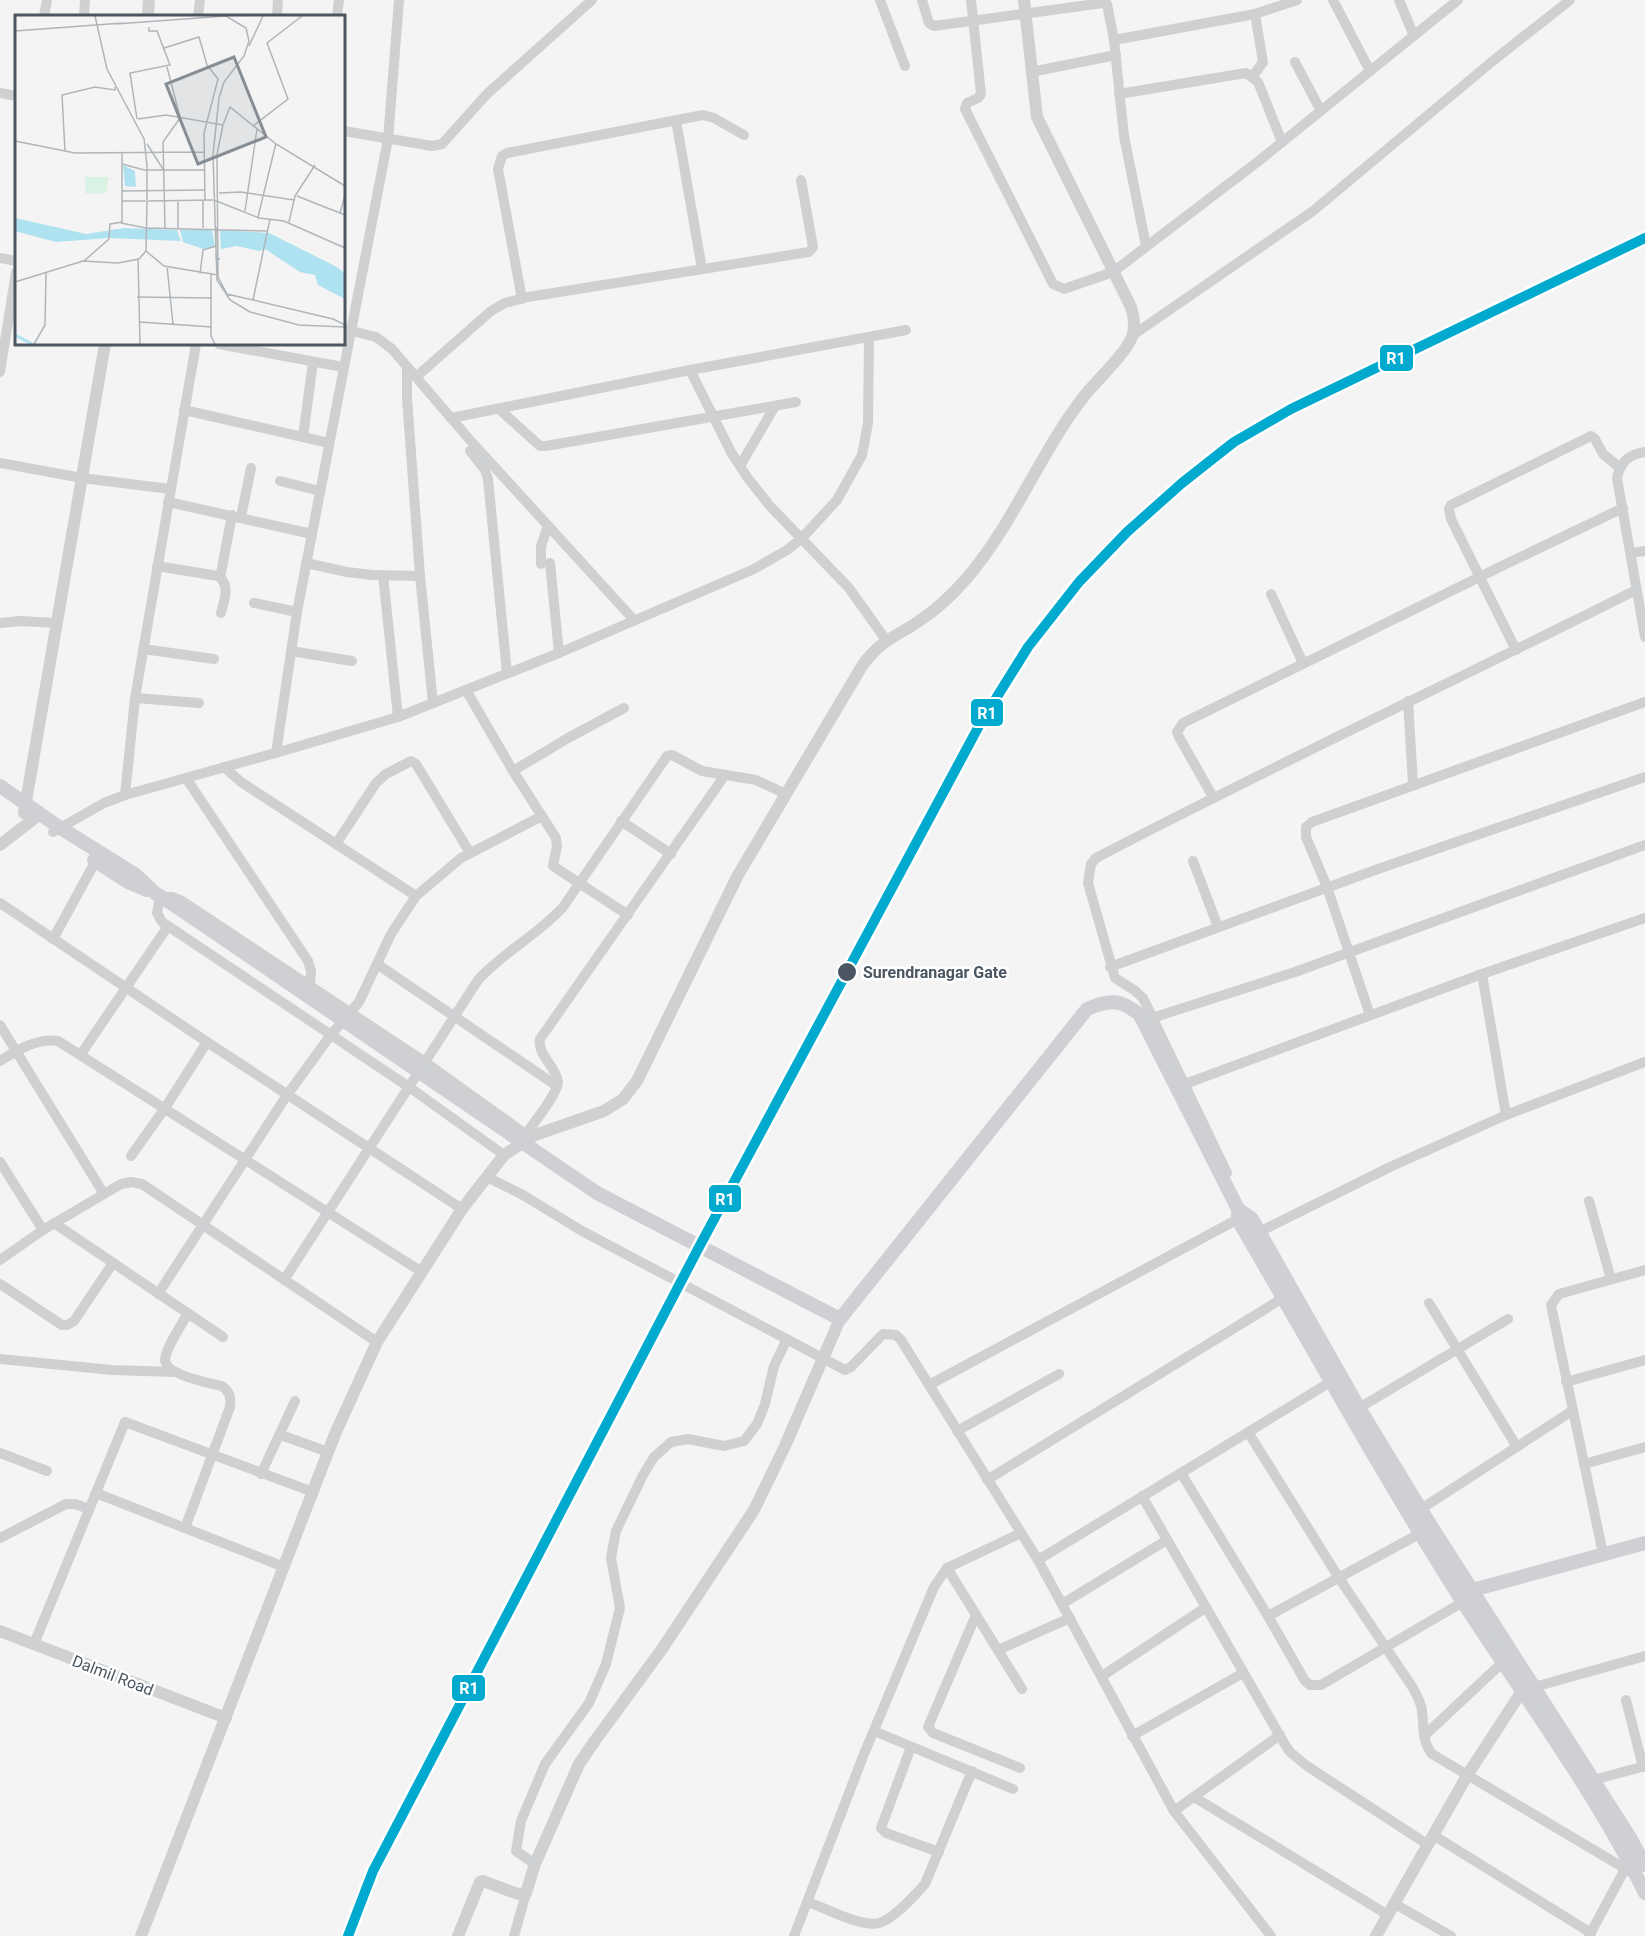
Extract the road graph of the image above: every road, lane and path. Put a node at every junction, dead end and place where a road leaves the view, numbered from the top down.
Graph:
1 (46, 0) edge
2 (85, 0) edge
3 (149, 0) edge
4 (200, 0) edge
5 (278, 0) edge
6 (339, 0) edge
7 (399, 0) edge
8 (592, 0) edge
9 (880, 0) edge
10 (922, 0) edge
11 (971, 0) edge
12 (1297, 0) edge
13 (1333, 0) edge
14 (1399, 0) edge
15 (1458, 0) edge
16 (1570, 0) edge
17 (1267, 5) edge
18 (1024, 6) edge
19 (1255, 14) junction
20 (44, 15) edge
21 (84, 15) edge
22 (148, 15) edge
23 (198, 15) edge
24 (277, 15) edge
25 (337, 15) edge
26 (974, 20) junction
27 (1414, 36) junction
28 (1114, 40) junction
29 (1116, 55) junction
30 (1295, 62) dead end
31 (905, 66) dead end
32 (1370, 71) junction
33 (1031, 72) junction
34 (1253, 76) junction
35 (0, 93) edge
36 (1119, 94) junction
37 (15, 96) edge
38 (1321, 111) junction
39 (676, 120) junction
40 (345, 130) edge
41 (744, 135) dead end
42 (388, 139) junction
43 (1282, 142) junction
44 (801, 180) dead end
45 (1146, 246) junction
46 (0, 258) edge
47 (15, 261) edge
48 (702, 269) junction
49 (1113, 272) junction
50 (15, 278) edge
51 (522, 299) junction
52 (347, 330) edge
53 (906, 330) dead end
54 (1133, 335) junction
55 (869, 337) junction
56 (105, 345) edge
57 (196, 345) edge
58 (224, 345) edge
59 (313, 362) junction
60 (343, 367) junction
61 (407, 367) junction
62 (690, 370) junction
63 (0, 372) edge
64 (416, 377) junction
65 (796, 402) dead end
66 (775, 406) junction
67 (499, 409) junction
68 (184, 410) junction
69 (714, 417) junction
70 (451, 418) junction
71 (303, 437) junction
72 (329, 443) junction
73 (470, 451) dead end
74 (1645, 452) edge
75 (0, 463) edge
76 (740, 466) junction
77 (1619, 467) junction
78 (251, 468) dead end
79 (82, 478) junction
80 (280, 481) dead end
81 (170, 489) junction
82 (320, 491) junction
83 (168, 502) junction
84 (1623, 508) junction
85 (236, 516) junction
86 (549, 526) junction
87 (312, 534) junction
88 (801, 539) junction
89 (1645, 551) edge
90 (1630, 553) junction
91 (306, 563) junction
92 (157, 566) junction
93 (383, 575) junction
94 (218, 576) junction
95 (420, 576) junction
96 (1479, 577) junction
97 (1636, 590) junction
98 (1271, 594) dead end
99 (254, 603) dead end
100 (297, 612) junction
101 (221, 613) dead end
102 (634, 620) junction
103 (57, 622) junction
104 (0, 623) edge
105 (1645, 637) edge
106 (886, 640) junction
107 (143, 649) junction
108 (1516, 650) junction
109 (291, 651) junction
110 (559, 653) junction
111 (214, 660) dead end
112 (352, 660) dead end
113 (1303, 663) junction
114 (507, 673) junction
115 (466, 690) junction
116 (135, 698) junction
117 (1408, 701) junction
118 (1645, 702) edge
119 (199, 703) dead end
120 (433, 703) junction
121 (624, 708) dead end
122 (398, 717) junction
123 (276, 753) junction
124 (224, 767) junction
125 (513, 771) junction
126 (725, 775) junction
127 (1645, 777) edge
128 (186, 778) junction
129 (1413, 784) junction
130 (0, 786) edge
131 (786, 794) junction
132 (125, 795) junction
133 (0, 797) edge
134 (1213, 797) junction
135 (31, 812) junction
136 (542, 816) junction
137 (621, 821) junction
138 (56, 830) junction
139 (336, 844) junction
140 (1645, 844) edge
141 (0, 845) edge
142 (470, 853) junction
143 (671, 854) junction
144 (98, 857) junction
145 (1193, 861) dead end
146 (579, 884) junction
147 (1327, 887) junction
148 (416, 896) junction
149 (162, 897) junction
150 (0, 903) edge
151 (628, 915) junction
152 (1645, 918) edge
153 (168, 926) junction
154 (1218, 927) junction
155 (53, 939) junction
156 (1350, 952) junction
157 (377, 964) junction
158 (1110, 967) junction
159 (1482, 974) junction
160 (310, 986) junction
161 (126, 989) junction
162 (350, 1013) junction
163 (1370, 1015) junction
164 (1146, 1016) junction
165 (454, 1017) junction
166 (0, 1025) edge
167 (330, 1035) junction
168 (207, 1042) junction
169 (16, 1051) junction
170 (81, 1054) junction
171 (0, 1061) edge
172 (425, 1062) junction
173 (1645, 1062) edge
174 (1185, 1084) junction
175 (557, 1086) junction
176 (409, 1087) junction
177 (287, 1095) junction
178 (165, 1108) junction
179 (1506, 1115) junction
180 (529, 1136) junction
181 (368, 1148) junction
182 (504, 1155) junction
183 (131, 1156) dead end
184 (245, 1160) junction
185 (0, 1162) edge
186 (487, 1177) junction
187 (104, 1194) junction
188 (1589, 1201) dead end
189 (462, 1209) junction
190 (327, 1212) junction
191 (1241, 1214) junction
192 (54, 1223) junction
193 (202, 1226) junction
194 (43, 1230) junction
195 (1259, 1232) junction
196 (0, 1260) edge
197 (113, 1263) junction
198 (1645, 1270) edge
199 (422, 1272) junction
200 (1611, 1279) junction
201 (284, 1280) junction
202 (0, 1284) edge
203 (158, 1294) junction
204 (1283, 1298) junction
205 (1429, 1303) dead end
206 (188, 1314) junction
207 (840, 1319) junction
208 (1508, 1319) dead end
209 (223, 1337) dead end
210 (787, 1339) junction
211 (377, 1342) junction
212 (1458, 1349) junction
213 (0, 1359) edge
214 (1645, 1360) edge
215 (175, 1372) junction
216 (1059, 1374) dead end
217 (1332, 1381) junction
218 (1566, 1382) junction
219 (929, 1385) junction
220 (295, 1401) dead end
221 (1359, 1408) junction
222 (1572, 1412) junction
223 (957, 1431) junction
224 (1248, 1432) junction
225 (281, 1435) junction
226 (1517, 1447) junction
227 (1645, 1447) edge
228 (328, 1452) junction
229 (0, 1453) edge
230 (212, 1456) junction
231 (1584, 1464) junction
232 (47, 1471) dead end
233 (1181, 1473) junction
234 (261, 1474) junction
235 (987, 1480) junction
236 (313, 1492) junction
237 (96, 1493) junction
238 (1142, 1496) junction
239 (89, 1509) junction
240 (1421, 1509) junction
241 (185, 1528) junction
242 (1021, 1533) junction
243 (1421, 1533) junction
244 (0, 1538) edge
245 (1167, 1540) junction
246 (1645, 1543) edge
247 (1603, 1554) junction
248 (1038, 1560) junction
249 (284, 1567) junction
250 (947, 1568) junction
251 (1339, 1578) junction
252 (1464, 1595) junction
253 (1062, 1604) junction
254 (1205, 1608) junction
255 (976, 1615) junction
256 (1268, 1616) junction
257 (1070, 1618) junction
258 (0, 1631) edge
259 (34, 1644) junction
260 (1386, 1647) junction
261 (998, 1650) junction
262 (1645, 1656) edge
263 (1503, 1662) junction
264 (1243, 1673) junction
265 (1102, 1676) junction
266 (1022, 1689) dead end
267 (1528, 1689) junction
268 (1626, 1700) dead end
269 (226, 1718) junction
270 (874, 1731) junction
271 (1280, 1735) junction
272 (1132, 1736) junction
273 (1424, 1736) junction
274 (911, 1747) junction
275 (1644, 1767) edge
276 (1020, 1768) dead end
277 (972, 1772) junction
278 (1468, 1774) junction
279 (1593, 1780) junction
280 (1013, 1788) dead end
281 (1194, 1797) junction
282 (1174, 1811) junction
283 (1430, 1840) junction
284 (1641, 1848) edge
285 (939, 1852) junction
286 (536, 1864) junction
287 (1636, 1870) edge
288 (526, 1893) junction
289 (1645, 1893) edge
290 (808, 1902) junction
291 (1395, 1904) junction
292 (1388, 1915) junction
293 (1590, 1935) edge
294 (141, 1936) edge
295 (458, 1936) edge
296 (514, 1936) edge
297 (794, 1936) edge
298 (1271, 1936) edge
299 (1376, 1936) edge
300 (1451, 1936) edge

1 - 20 street
2 - 21 street
3 - 22 street
4 - 23 street
5 - 24 street
6 - 25 street
7 - 42 street
8 - 42 street
9 - 31 street
10 - 26 street
11 - 26 street
12 - 17 street
13 - 32 street
14 - 27 street
15 - 27 street
16 - 54 street
17 - 19 street
18 - 26 street
18 - 28 street
18 - 33 street
19 - 28 street
19 - 34 street
26 - 49 street
27 - 32 street
28 - 29 street
29 - 33 street
29 - 36 street
30 - 38 street
32 - 38 street
33 - 49 street
34 - 36 street
34 - 43 street
35 - 37 street
36 - 45 street
38 - 43 street
39 - 41 street
39 - 48 street
39 - 51 street
40 - 42 street
42 - 52 street
43 - 45 street
44 - 48 street
45 - 49 street
46 - 47 street
48 - 51 street
49 - 54 street
50 - 63 street
51 - 64 street
52 - 60 street
52 - 61 street
53 - 55 street
54 - 106 street
55 - 62 street
55 - 88 street
56 - 79 street
57 - 68 street
58 - 59 street
59 - 60 street
59 - 71 street
60 - 72 street
61 - 64 street
61 - 95 street
62 - 67 street
62 - 69 street
64 - 70 street
65 - 66 street
66 - 69 street
66 - 76 street
67 - 69 street
67 - 70 street
68 - 71 street
68 - 81 street
69 - 76 street
70 - 86 street
71 - 72 street
72 - 82 street
73 - 114 street
74 - 77 street
75 - 79 street
76 - 88 street
77 - 84 street
77 - 96 street
78 - 85 street
79 - 81 street
79 - 103 street
80 - 82 street
81 - 83 street
82 - 87 street
83 - 85 street
83 - 92 street
84 - 90 street
84 - 96 street
85 - 87 street
85 - 94 street
86 - 102 street
86 - 110 street
87 - 91 street
88 - 102 street
88 - 106 street
89 - 90 street
90 - 97 street
91 - 93 street
91 - 100 street
92 - 94 street
92 - 107 street
93 - 95 street
93 - 122 street
94 - 101 street
95 - 120 street
96 - 108 street
96 - 113 street
97 - 105 street
97 - 108 street
98 - 113 street
99 - 100 street
100 - 109 street
102 - 110 street
103 - 104 street
103 - 135 street
106 - 131 street
107 - 111 street
107 - 116 street
108 - 117 street
109 - 112 street
109 - 123 street
110 - 114 street
113 - 134 street
114 - 115 street
115 - 120 street
115 - 125 street
116 - 119 street
116 - 132 street
117 - 129 street
117 - 134 street
118 - 129 street
120 - 122 street
121 - 125 street
122 - 123 street
123 - 124 street
124 - 128 street
124 - 139 street
125 - 136 street
126 - 131 street
126 - 137 street
126 - 143 street
127 - 147 street
128 - 132 street
128 - 160 street
129 - 147 street
130 - 135 main road
131 - 180 street
132 - 138 street
133 - 135 main road
134 - 158 street
135 - 138 main road
135 - 141 street
136 - 142 street
136 - 146 street
137 - 143 street
137 - 146 street
138 - 144 main road
139 - 142 street
139 - 148 street
140 - 156 street
142 - 148 street
143 - 151 street
144 - 149 main road
144 - 155 street
145 - 154 street
146 - 151 street
146 - 165 street
147 - 154 street
147 - 156 street
148 - 157 street
149 - 153 street
149 - 160 street
149 - 207 main road, bridge
150 - 155 street
151 - 175 street
152 - 159 street
153 - 161 street
153 - 167 street
154 - 158 street
155 - 161 street
156 - 163 street
156 - 164 street
157 - 162 street
157 - 165 street
158 - 164 street
159 - 163 street
159 - 179 street
160 - 162 street
161 - 168 street
161 - 170 street
162 - 167 street
162 - 172 street
163 - 174 street
164 - 174 street
164 - 191 main road
164 - 207 main road, bridge
165 - 172 street
165 - 175 street
166 - 169 street
167 - 176 street
167 - 177 street
168 - 177 street
168 - 178 street
169 - 170 street
169 - 171 street
169 - 187 street
170 - 178 street
172 - 176 street
172 - 180 street
173 - 179 street
174 - 191 street
175 - 180 street
176 - 181 street
176 - 182 street
177 - 181 street
177 - 184 street
178 - 183 street
178 - 184 street
179 - 195 street
180 - 182 street
181 - 189 street
181 - 190 street
182 - 186 street
184 - 190 street
184 - 193 street
185 - 194 street
186 - 189 street
186 - 210 street
187 - 192 street
187 - 193 street
188 - 200 street
189 - 199 street
190 - 199 street
190 - 201 street
191 - 195 main road
191 - 204 main road
191 - 219 street
192 - 194 street
192 - 197 street
193 - 201 street
193 - 203 street
194 - 196 street
195 - 221 main road
197 - 202 street
197 - 203 street
198 - 200 street
199 - 211 street
200 - 218 street
201 - 211 street
203 - 206 street
204 - 217 main road
204 - 235 street
205 - 212 street
206 - 209 street
206 - 215 street
207 - 286 street, bridge
208 - 212 street
210 - 219 street
210 - 286 street
211 - 228 street
212 - 221 street
212 - 226 street
213 - 215 street
214 - 218 street
215 - 230 street
216 - 223 street
217 - 224 street
217 - 243 main road
218 - 222 street
219 - 223 street
220 - 225 street
221 - 240 main road
222 - 226 street
222 - 231 street
223 - 235 street
224 - 233 street
224 - 251 street
225 - 228 street
225 - 234 street
226 - 240 street
227 - 231 street
228 - 236 street
229 - 232 street
230 - 234 street
230 - 237 street
230 - 241 street
231 - 247 street
233 - 238 street
233 - 256 street
234 - 236 street
235 - 242 street
236 - 249 street
237 - 239 street
237 - 241 street
238 - 245 street
238 - 248 street
239 - 244 street
239 - 259 street
240 - 252 main road
241 - 249 street
242 - 248 street
242 - 250 street
243 - 251 street
243 - 252 main road
245 - 253 street
245 - 254 street
246 - 247 main road
247 - 252 main road
248 - 253 street
249 - 269 street
250 - 255 street
250 - 270 street
251 - 256 street
251 - 260 street
252 - 260 street
252 - 263 main road
252 - 267 main road
253 - 257 street
254 - 264 street
254 - 265 street
255 - 261 street
255 - 276 street
256 - 260 street
257 - 261 street
257 - 265 street
258 - 259 street, Dalmil Road
259 - 269 street, Dalmil Road
260 - 273 street
261 - 266 street
262 - 267 street
263 - 267 main road
263 - 273 street
264 - 271 street
264 - 272 street
265 - 272 street
267 - 278 street
267 - 279 main road
267 - 287 main road
268 - 275 street
269 - 294 street
270 - 274 street
270 - 290 street
271 - 281 street
271 - 283 street
272 - 282 street
273 - 278 street
274 - 277 street
274 - 285 street
275 - 279 street
277 - 280 street
277 - 285 street
278 - 283 street
278 - 287 street
279 - 284 main road
281 - 282 street
281 - 292 street
282 - 298 street
283 - 291 street
283 - 293 street
284 - 287 main road
285 - 290 street
286 - 288 street
287 - 289 main road
287 - 293 street
288 - 295 street
288 - 296 street
290 - 297 street
291 - 292 street
291 - 300 street
292 - 299 street

